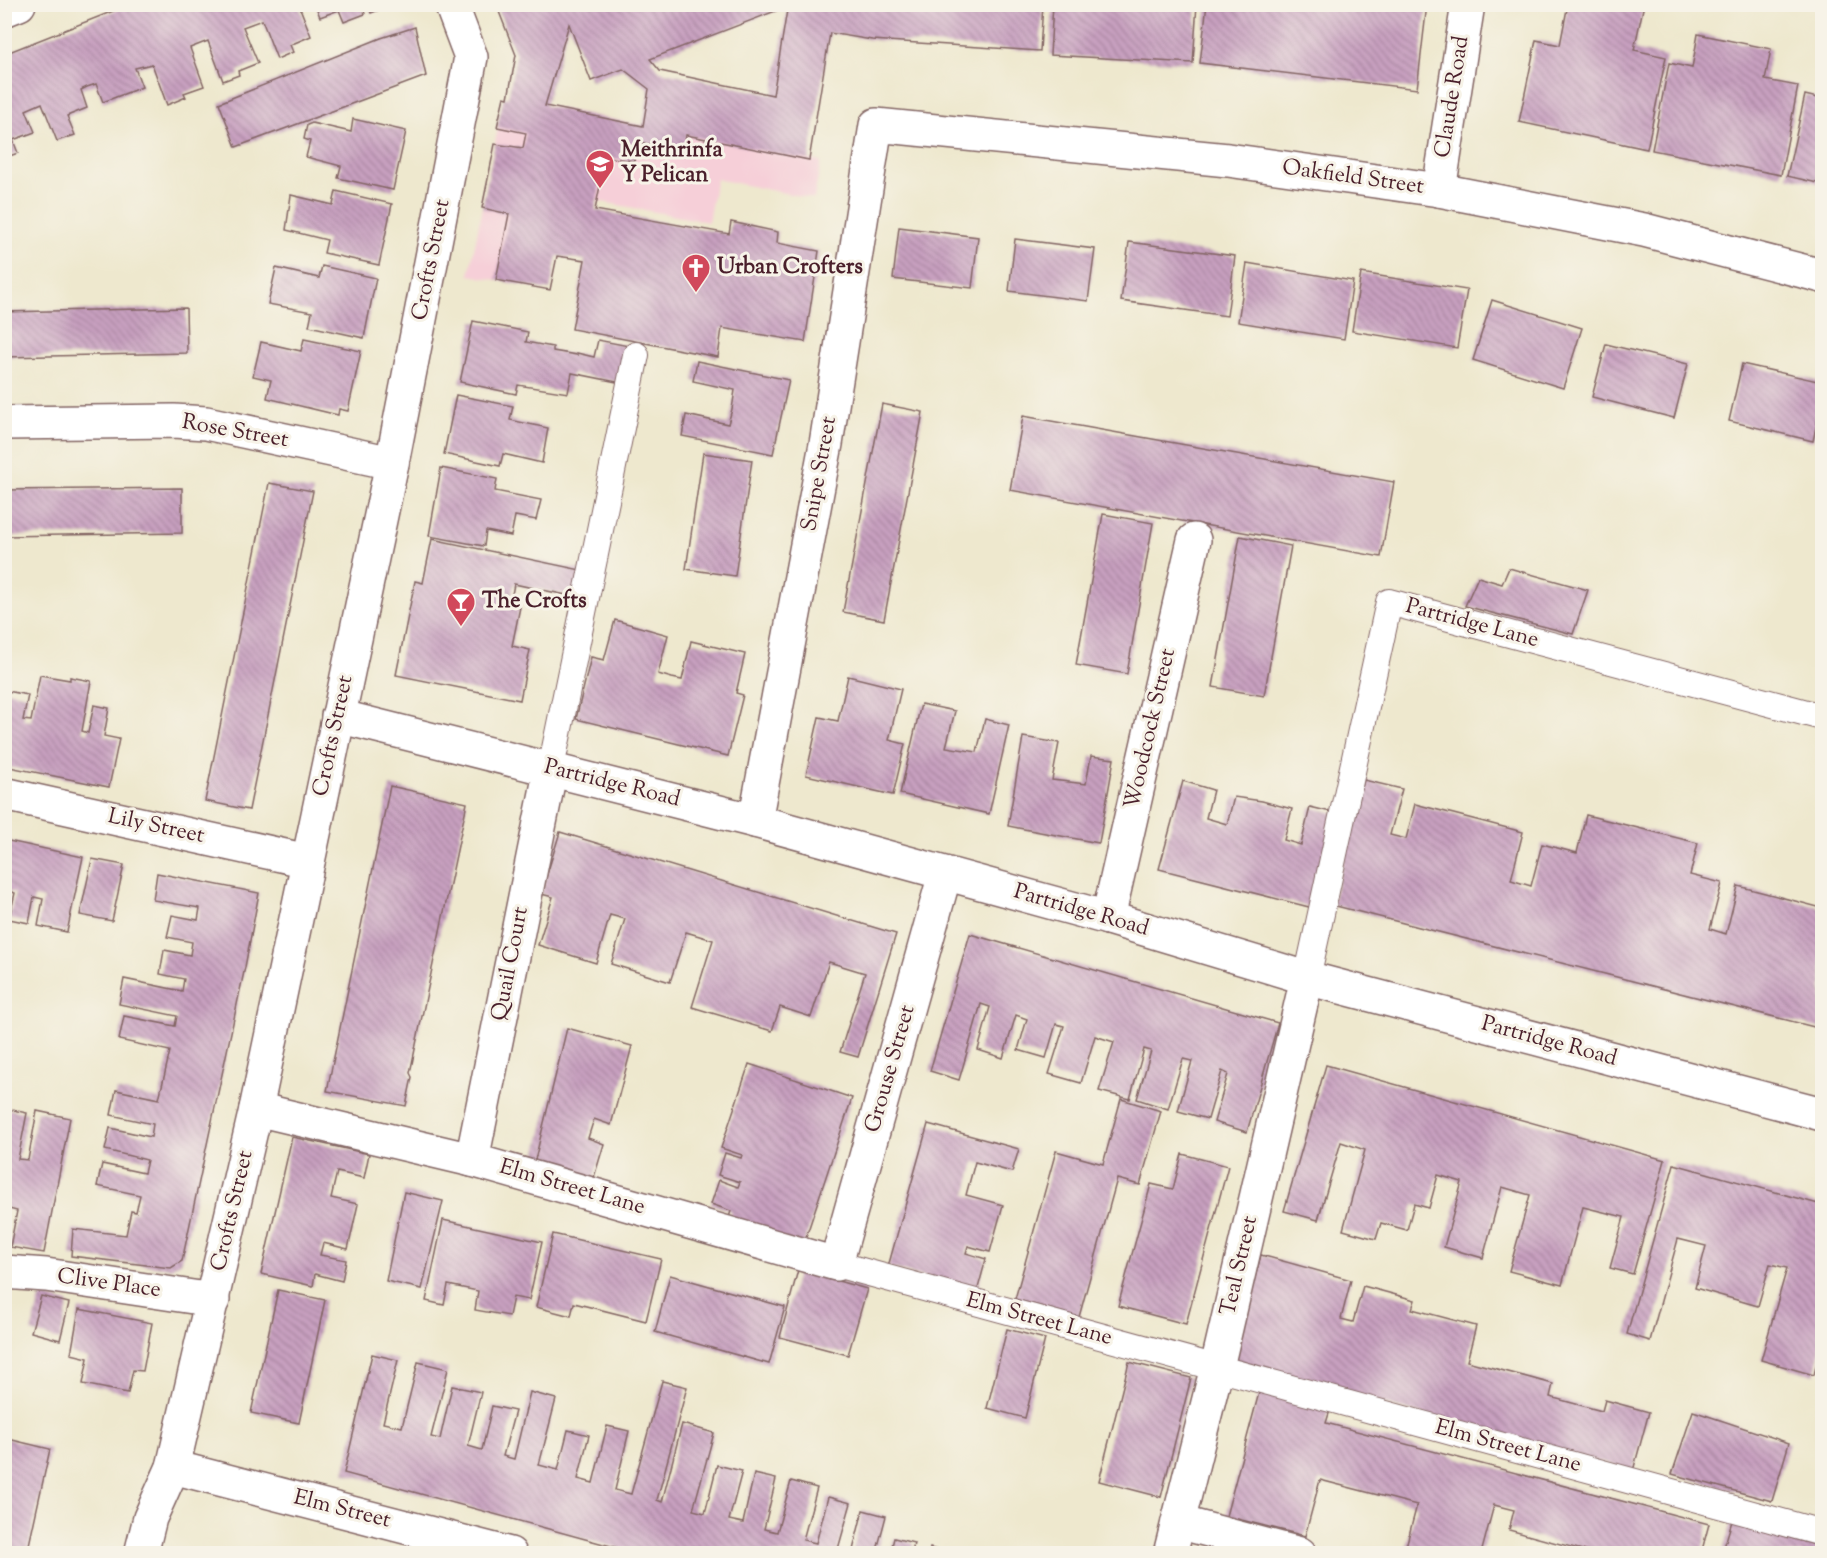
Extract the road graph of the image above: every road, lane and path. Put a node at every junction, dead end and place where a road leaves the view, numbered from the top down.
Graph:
1 (19, 4) edge
2 (451, 4) edge
3 (1468, 4) edge
4 (4, 10) edge
5 (876, 126) joint
6 (1439, 190) junction
7 (1822, 276) edge
8 (636, 355) dead end
9 (4, 423) edge
10 (392, 463) junction
11 (1194, 540) dead end
12 (338, 716) junction
13 (1822, 717) edge
14 (551, 768) junction
15 (4, 794) edge
16 (755, 821) junction
17 (308, 861) junction
18 (945, 874) junction
19 (1108, 918) junction
20 (1307, 978) junction
21 (256, 1109) junction
22 (1822, 1114) edge
23 (472, 1160) junction
24 (836, 1264) junction
25 (4, 1272) edge
26 (213, 1300) junction
27 (1217, 1367) junction
28 (173, 1467) junction
29 (1178, 1522) junction
30 (1822, 1533) edge
31 (436, 1544) edge
32 (141, 1554) edge
33 (510, 1554) edge
34 (1170, 1554) edge
35 (1300, 1554) edge

1 - 4 street
2 - 10 street, Crofts Street
3 - 6 street, Claude Road
5 - 6 street, Oakfield Street
5 - 16 street, Snipe Street
6 - 7 street, Oakfield Street
8 - 14 lane
9 - 10 street, Rose Street
10 - 12 street, Crofts Street
11 - 19 street, Woodcock Street
12 - 14 street, Partridge Road
12 - 17 street, Crofts Street
13 - 20 lane, Partridge Lane
14 - 16 street, Partridge Road
14 - 23 street, Quail Court
15 - 17 street, Lily Street
16 - 18 street, Partridge Road
17 - 21 street, Crofts Street
18 - 19 street, Partridge Road
18 - 24 street, Grouse Street
19 - 20 street, Partridge Road
20 - 22 street, Partridge Road
20 - 27 street, Teal Street
21 - 23 street, Elm Street Lane
21 - 26 street, Crofts Street
23 - 24 street, Elm Street Lane
24 - 27 lane, Elm Street Lane
25 - 26 street, Clive Place
26 - 28 street, Crofts Street
27 - 29 street, Teal Street
27 - 30 lane, Elm Street Lane
28 - 31 street, Elm Street
28 - 32 street, Crofts Street
29 - 34 street, Teal Street
29 - 35 street
31 - 33 street, Elm Street

